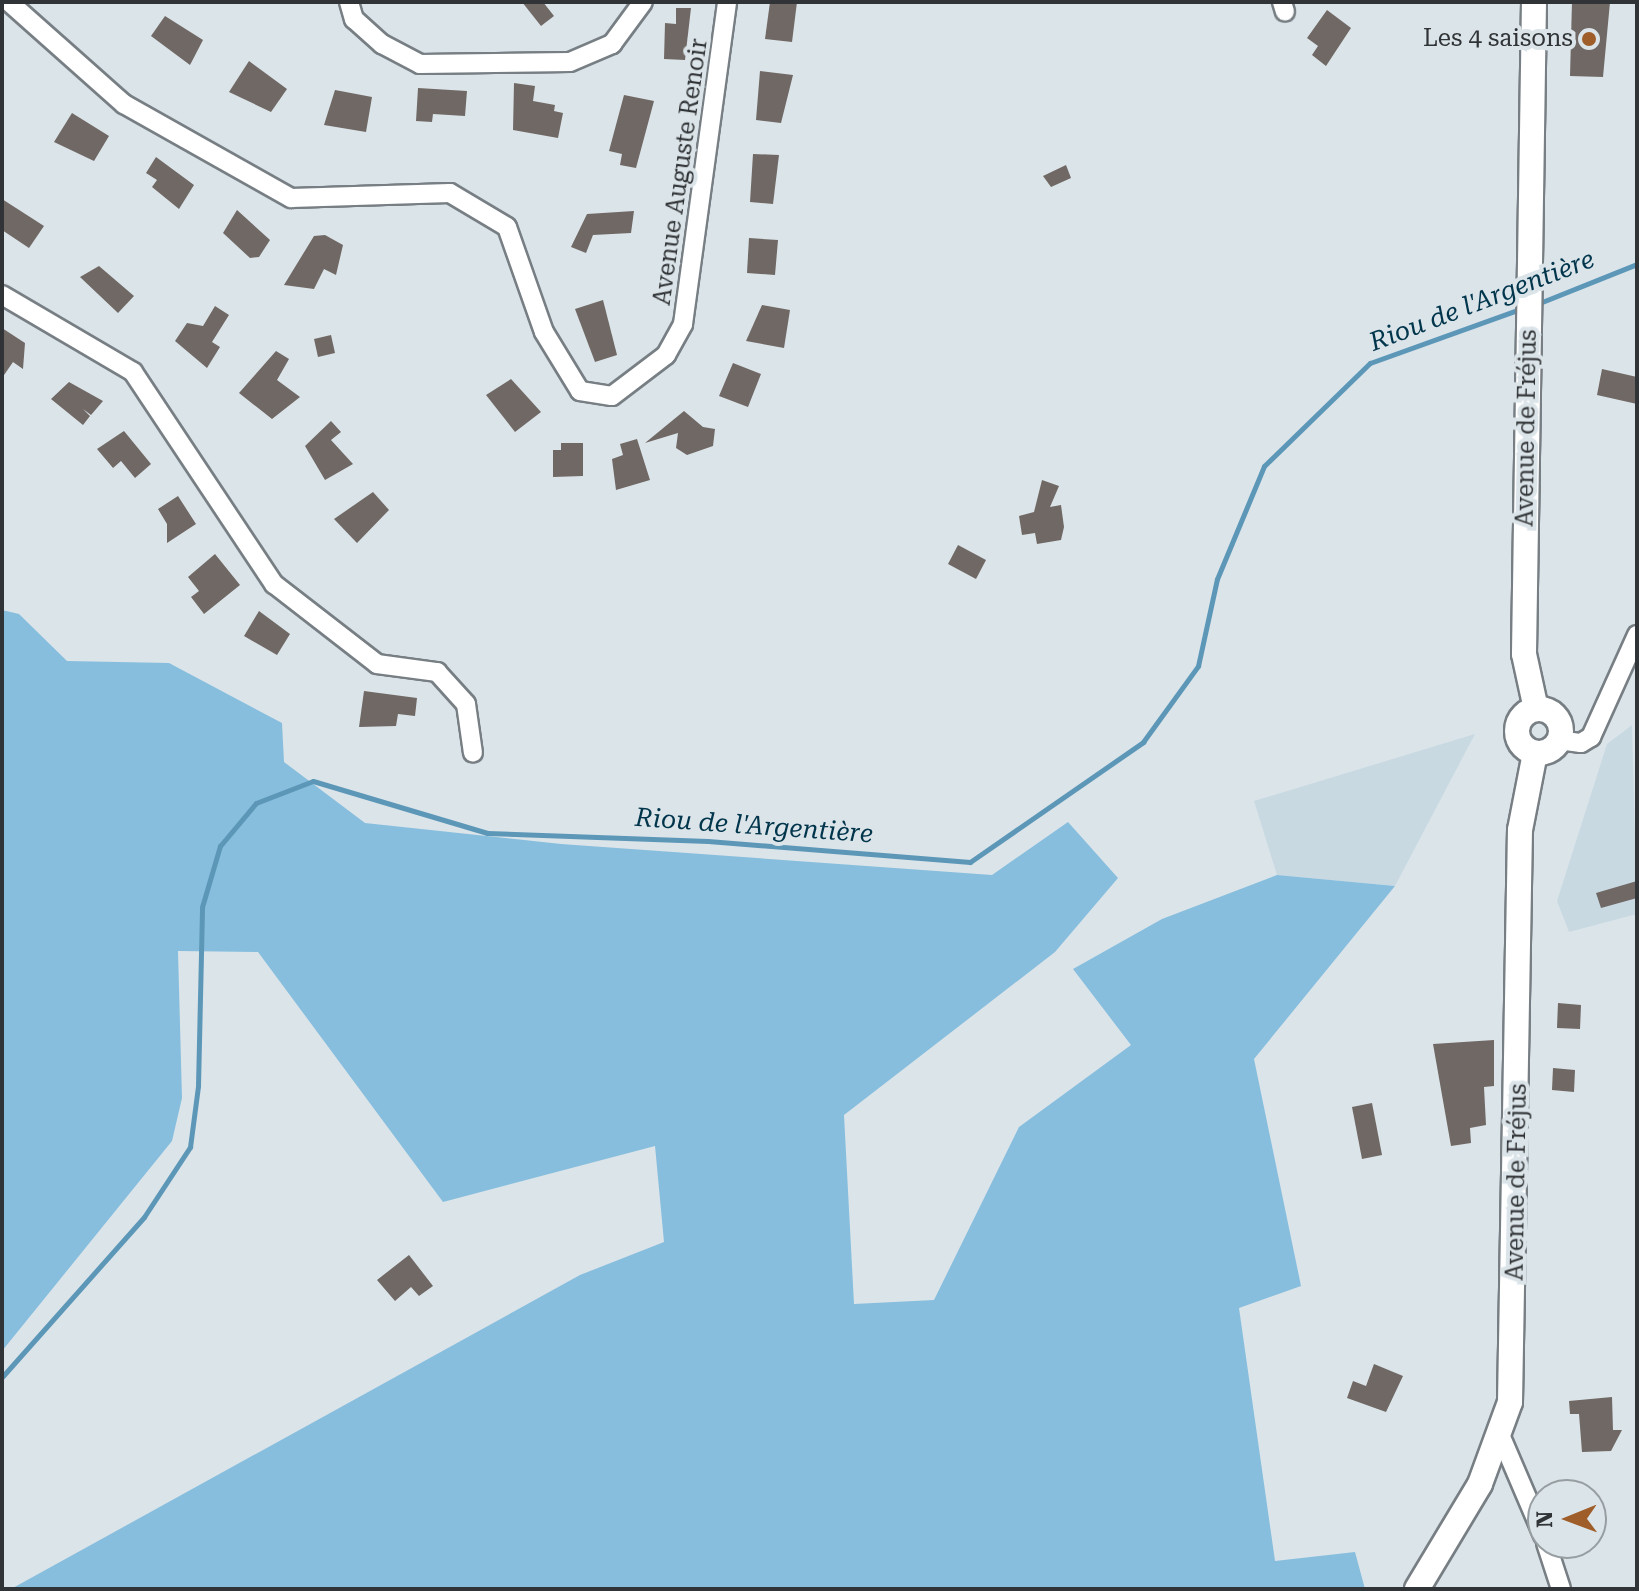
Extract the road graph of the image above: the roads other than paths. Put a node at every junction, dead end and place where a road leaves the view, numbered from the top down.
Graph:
1 (349, 2) edge
2 (643, 2) edge
3 (727, 2) edge
4 (1534, 2) edge
5 (15, 4) edge
6 (2, 295) edge
7 (1637, 635) edge
8 (1536, 709) junction
9 (1559, 740) junction
10 (473, 753) dead end
11 (1535, 753) junction
12 (1501, 1437) junction
13 (1527, 1498) edge
14 (1551, 1559) edge
15 (1417, 1589) edge
16 (1561, 1589) edge

1 - 2 street
3 - 5 street, Avenue Auguste Renoir
4 - 8 main road, Avenue de Fréjus
6 - 10 street
7 - 9 street
8 - 9 main road
8 - 11 main road
9 - 11 main road
11 - 12 main road, Avenue de Fréjus
12 - 13 street
12 - 15 main road, Avenue de Fréjus
14 - 16 street

